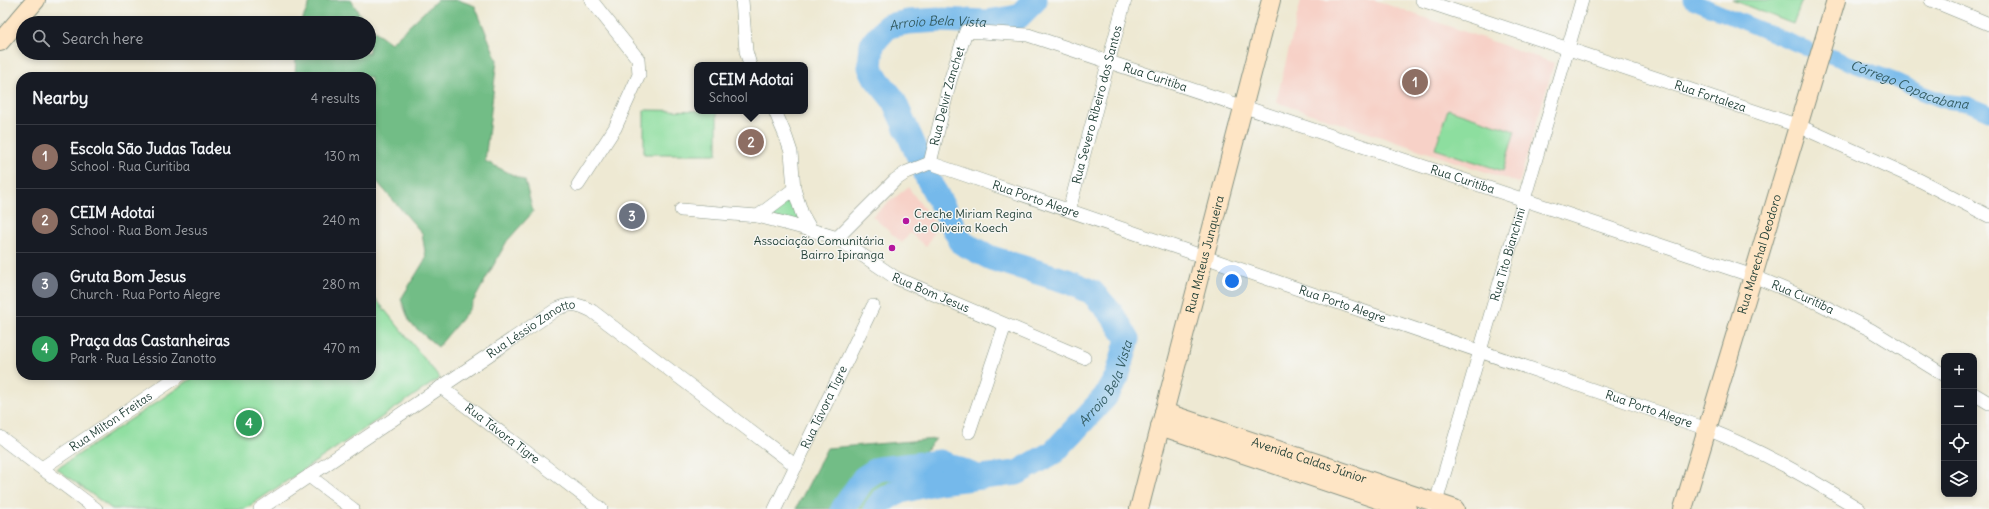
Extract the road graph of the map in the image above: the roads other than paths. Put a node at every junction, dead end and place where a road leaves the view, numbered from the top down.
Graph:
1 (36, 0) edge
2 (591, 0) edge
3 (742, 0) edge
4 (1125, 0) edge
5 (1271, 0) edge
6 (1582, 0) edge
7 (1836, 0) edge
8 (1931, 0) edge
9 (1430, 1) edge
10 (22, 16) edge
11 (16, 23) edge
12 (1989, 24) edge
13 (966, 31) joint
14 (0, 42) edge
15 (1567, 49) junction
16 (749, 62) edge
17 (1109, 62) junction
18 (1243, 107) junction
19 (776, 114) edge
20 (1799, 126) junction
21 (930, 162) junction
22 (578, 185) dead end
23 (794, 189) junction
24 (1524, 199) junction
25 (680, 210) dead end
26 (1069, 210) junction
27 (758, 216) junction
28 (1989, 216) edge
29 (812, 230) junction
30 (837, 238) junction
31 (1204, 257) junction
32 (1753, 276) junction
33 (873, 306) dead end
34 (1005, 325) junction
35 (1480, 351) junction
36 (1084, 358) dead end
37 (1941, 373) edge
38 (173, 380) edge
39 (441, 387) junction
40 (1977, 396) edge
41 (1989, 403) edge
42 (1162, 419) junction
43 (1707, 430) junction
44 (969, 432) dead end
45 (0, 437) edge
46 (796, 466) junction
47 (42, 468) junction
48 (309, 476) junction
49 (1435, 506) edge
50 (96, 509) edge
51 (260, 509) edge
52 (353, 509) edge
53 (601, 509) edge
54 (775, 509) edge
55 (1139, 509) edge
56 (1407, 509) edge
57 (1455, 509) edge
58 (1683, 509) edge
59 (1859, 509) edge

1 - 10 main road
2 - 22 street
3 - 16 street
4 - 17 street, Rua Severo Ribeiro dos Santos
5 - 18 main road, Rua Mateus Junqueira
6 - 15 street, Rua Tito Bianchini
7 - 20 main road, Rua Marechal Deodoro
8 - 12 street
9 - 15 street, Rua Fortaleza
11 - 14 main road
13 - 17 street, Rua Curitiba
13 - 21 street, Rua Delvir Zanchet
15 - 20 street, Rua Fortaleza
15 - 24 street, Rua Tito Bianchini
17 - 18 street, Rua Curitiba
17 - 26 street, Rua Severo Ribeiro dos Santos
18 - 24 street, Rua Curitiba
18 - 31 main road, Rua Mateus Junqueira
19 - 23 street
20 - 28 street, Rua Fortaleza
20 - 32 main road, Rua Marechal Deodoro
21 - 26 street, Rua Porto Alegre
21 - 30 street
23 - 27 street
23 - 29 street
24 - 32 street, Rua Curitiba
24 - 35 street, Rua Tito Bianchini
25 - 27 street
26 - 31 street, Rua Porto Alegre
27 - 29 street
29 - 30 street, Rua Bom Jesus
30 - 34 street, Rua Bom Jesus
31 - 35 street, Rua Porto Alegre
31 - 42 main road, Rua Mateus Junqueira
32 - 37 street, Rua Curitiba
32 - 43 main road, Rua Marechal Deodoro
33 - 46 street, Rua Távora Tigre
34 - 36 street, Rua Bom Jesus
34 - 44 street
35 - 43 street, Rua Porto Alegre
35 - 49 street, Rua Tito Bianchini
38 - 47 street, Rua Milton Freitas
39 - 46 street, Rua Léssio Zanotto
39 - 48 street, Rua Léssio Zanotto
39 - 53 street, Rua Távora Tigre
40 - 41 street
42 - 49 main road, Avenida Caldas Júnior
42 - 55 main road, Rua Mateus Junqueira
42 - 56 main road, Avenida Caldas Júnior
43 - 58 main road, Rua Marechal Deodoro
43 - 59 street, Rua Porto Alegre
45 - 47 street
46 - 54 street, Rua Távora Tigre
47 - 50 street
48 - 51 street, Rua Léssio Zanotto
48 - 52 street
49 - 57 main road, Avenida Caldas Júnior

